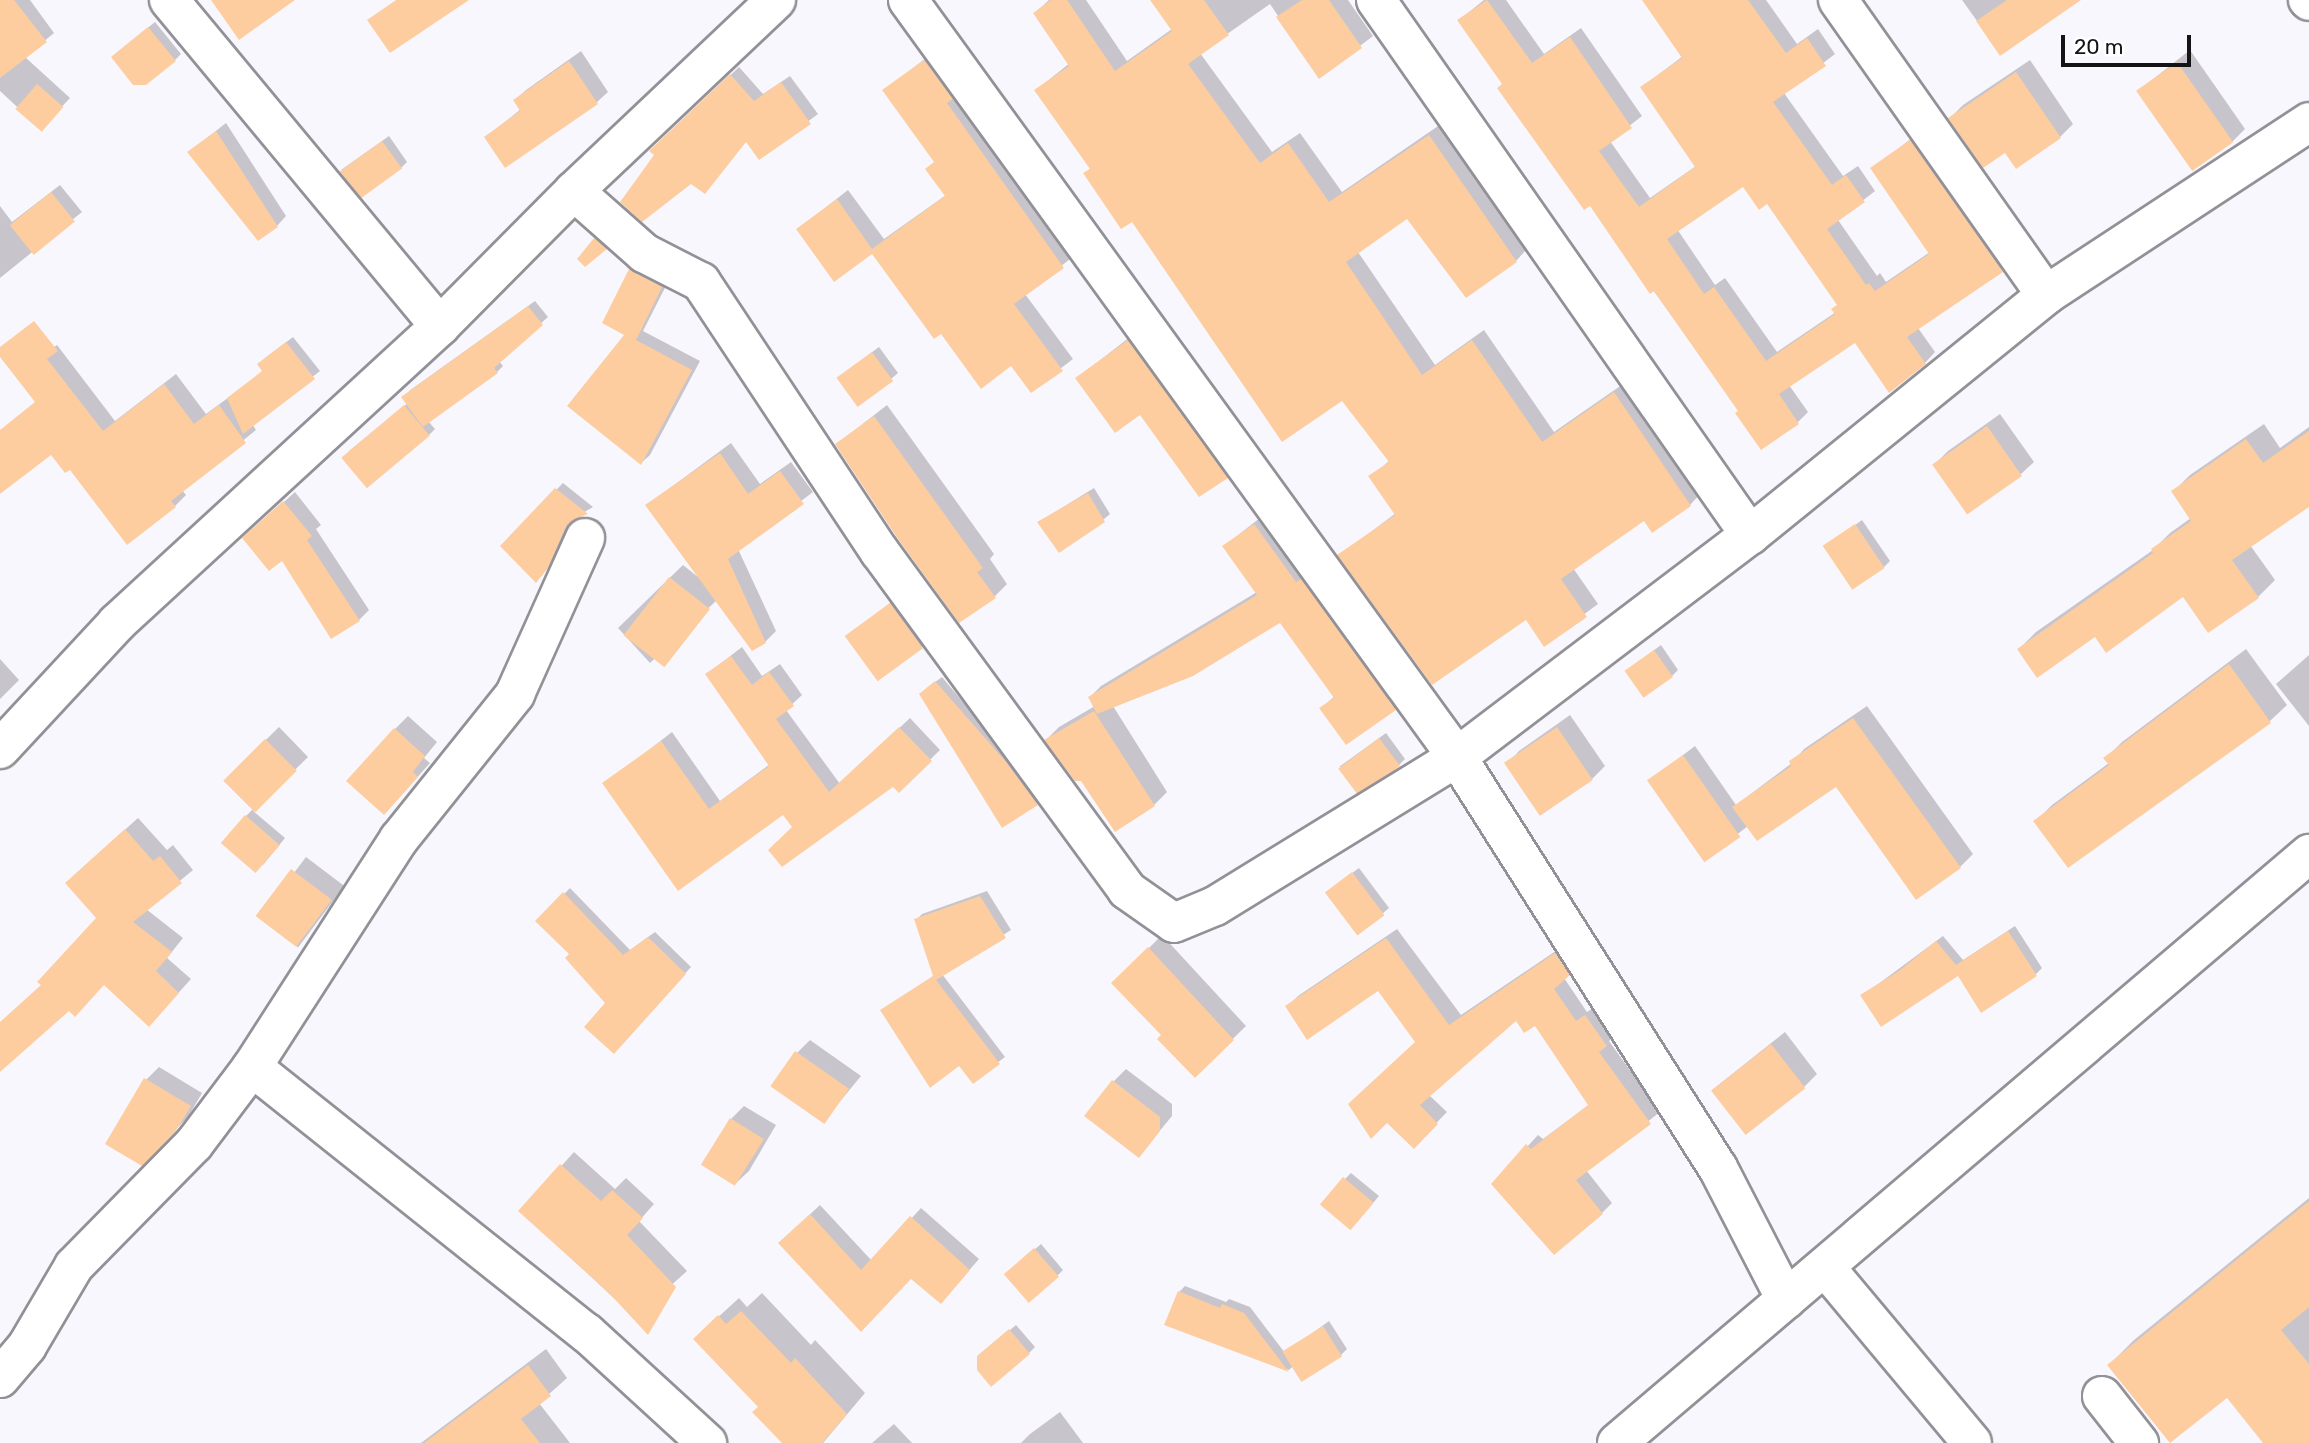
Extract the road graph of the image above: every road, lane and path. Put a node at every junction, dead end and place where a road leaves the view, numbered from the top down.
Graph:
1 (169, 0) edge
2 (776, 0) edge
3 (908, 0) edge
4 (1376, 0) edge
5 (1838, 0) edge
6 (2309, 122) edge
7 (574, 191) junction
8 (2046, 295) junction
9 (440, 326) junction
10 (1751, 535) junction
11 (585, 538) dead end
12 (0, 749) edge
13 (1457, 757) junction
14 (2309, 854) edge
15 (252, 1067) junction
16 (1825, 1267) junction
17 (1786, 1300) junction
18 (0, 1378) edge
19 (2102, 1396) dead end
20 (707, 1443) edge
21 (1617, 1443) edge
22 (1972, 1443) edge
23 (2139, 1443) edge

1 - 9 street
2 - 7 street
3 - 13 street
4 - 10 street
5 - 8 street
6 - 8 street
7 - 9 street
7 - 13 street
8 - 10 street
9 - 12 street
10 - 13 street
11 - 15 street
13 - 17 street
14 - 16 street
15 - 18 street
15 - 20 street
16 - 17 street
16 - 22 street
17 - 21 street
19 - 23 street

